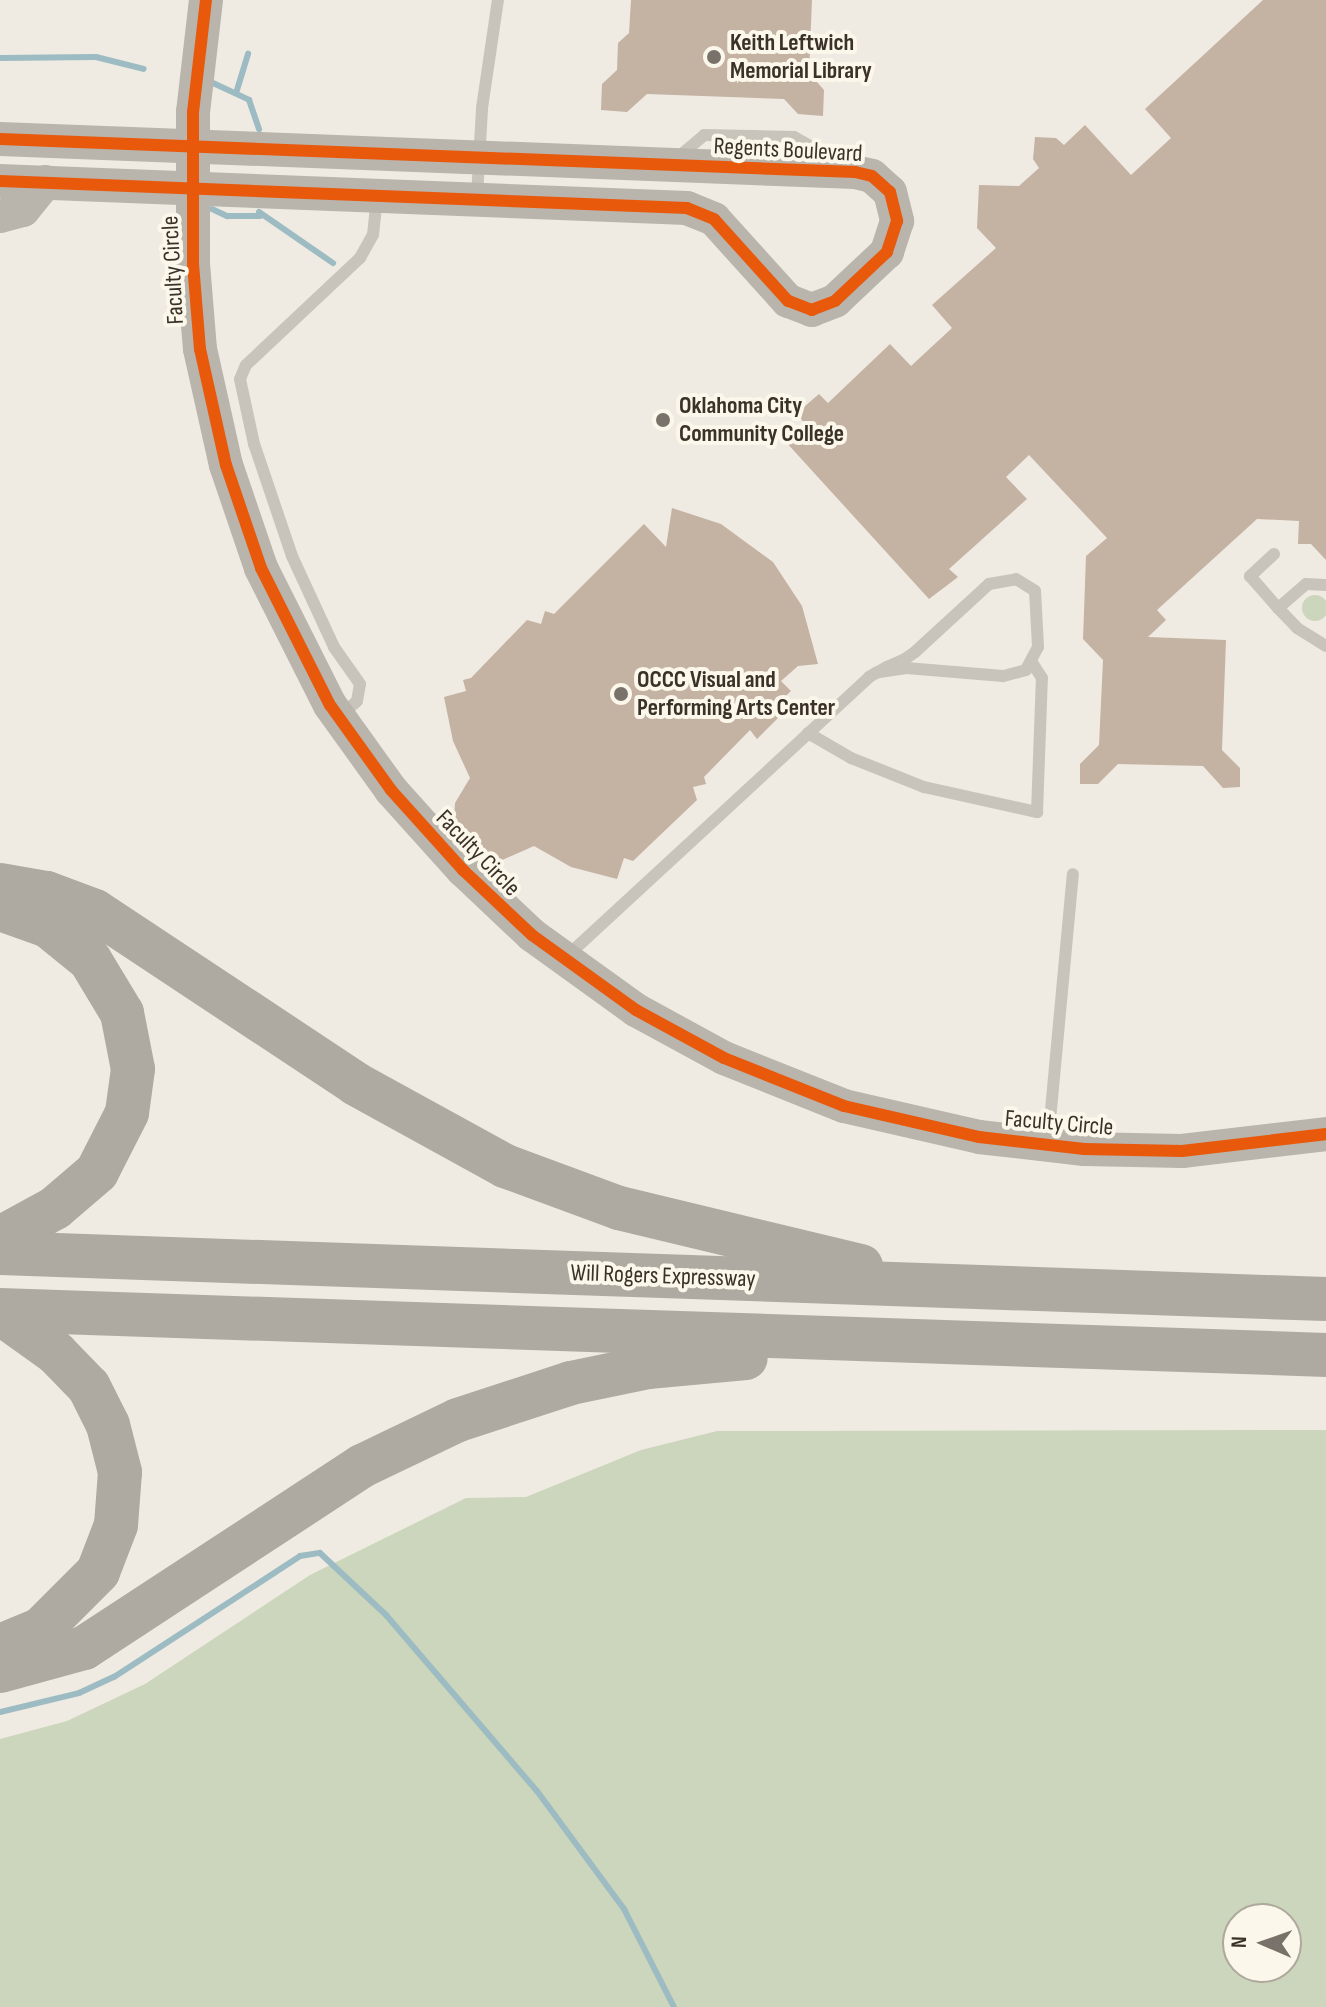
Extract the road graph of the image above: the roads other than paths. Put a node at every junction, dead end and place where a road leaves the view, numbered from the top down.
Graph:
1 (206, 0) edge
2 (498, 0) edge
3 (13, 140) edge
4 (192, 147) junction
5 (479, 159) junction
6 (24, 182) edge
7 (191, 188) junction
8 (377, 195) junction
9 (477, 199) junction
10 (0, 216) edge
11 (1274, 554) dead end
12 (1326, 585) edge
13 (1278, 608) junction
14 (1326, 646) edge
15 (1033, 664) junction
16 (876, 673) junction
17 (339, 717) junction
18 (808, 733) junction
19 (1073, 874) dead end
20 (0, 885) edge
21 (0, 909) edge
22 (564, 960) junction
23 (1326, 1134) edge
24 (1047, 1146) junction
25 (0, 1238) edge
26 (0, 1253) edge
27 (927, 1285) junction
28 (1326, 1299) edge
29 (0, 1312) edge
30 (941, 1341) junction
31 (1326, 1355) edge
32 (0, 1646) edge
33 (0, 1671) edge

1 - 4 street, Faculty Circle
2 - 5 lane
3 - 4 street, Regents Boulevard
3 - 6 street
4 - 5 street, Regents Boulevard
4 - 7 street, Faculty Circle
5 - 9 lane
5 - 9 street, Regents Boulevard
6 - 7 street, Regents Boulevard
6 - 10 street
7 - 8 street, Regents Boulevard
7 - 17 street, Faculty Circle
8 - 9 street, Regents Boulevard
8 - 17 lane
11 - 13 lane
12 - 13 lane
13 - 14 lane
15 - 16 lane
15 - 16 lane
15 - 18 lane
16 - 18 lane
17 - 22 street, Faculty Circle
18 - 22 lane
19 - 24 lane
20 - 27 highway
21 - 25 highway
22 - 24 street, Faculty Circle
23 - 24 street, Faculty Circle
26 - 27 highway, Will Rogers Expressway
27 - 28 highway, Will Rogers Expressway
29 - 30 highway
29 - 32 highway
30 - 31 highway
30 - 33 highway

